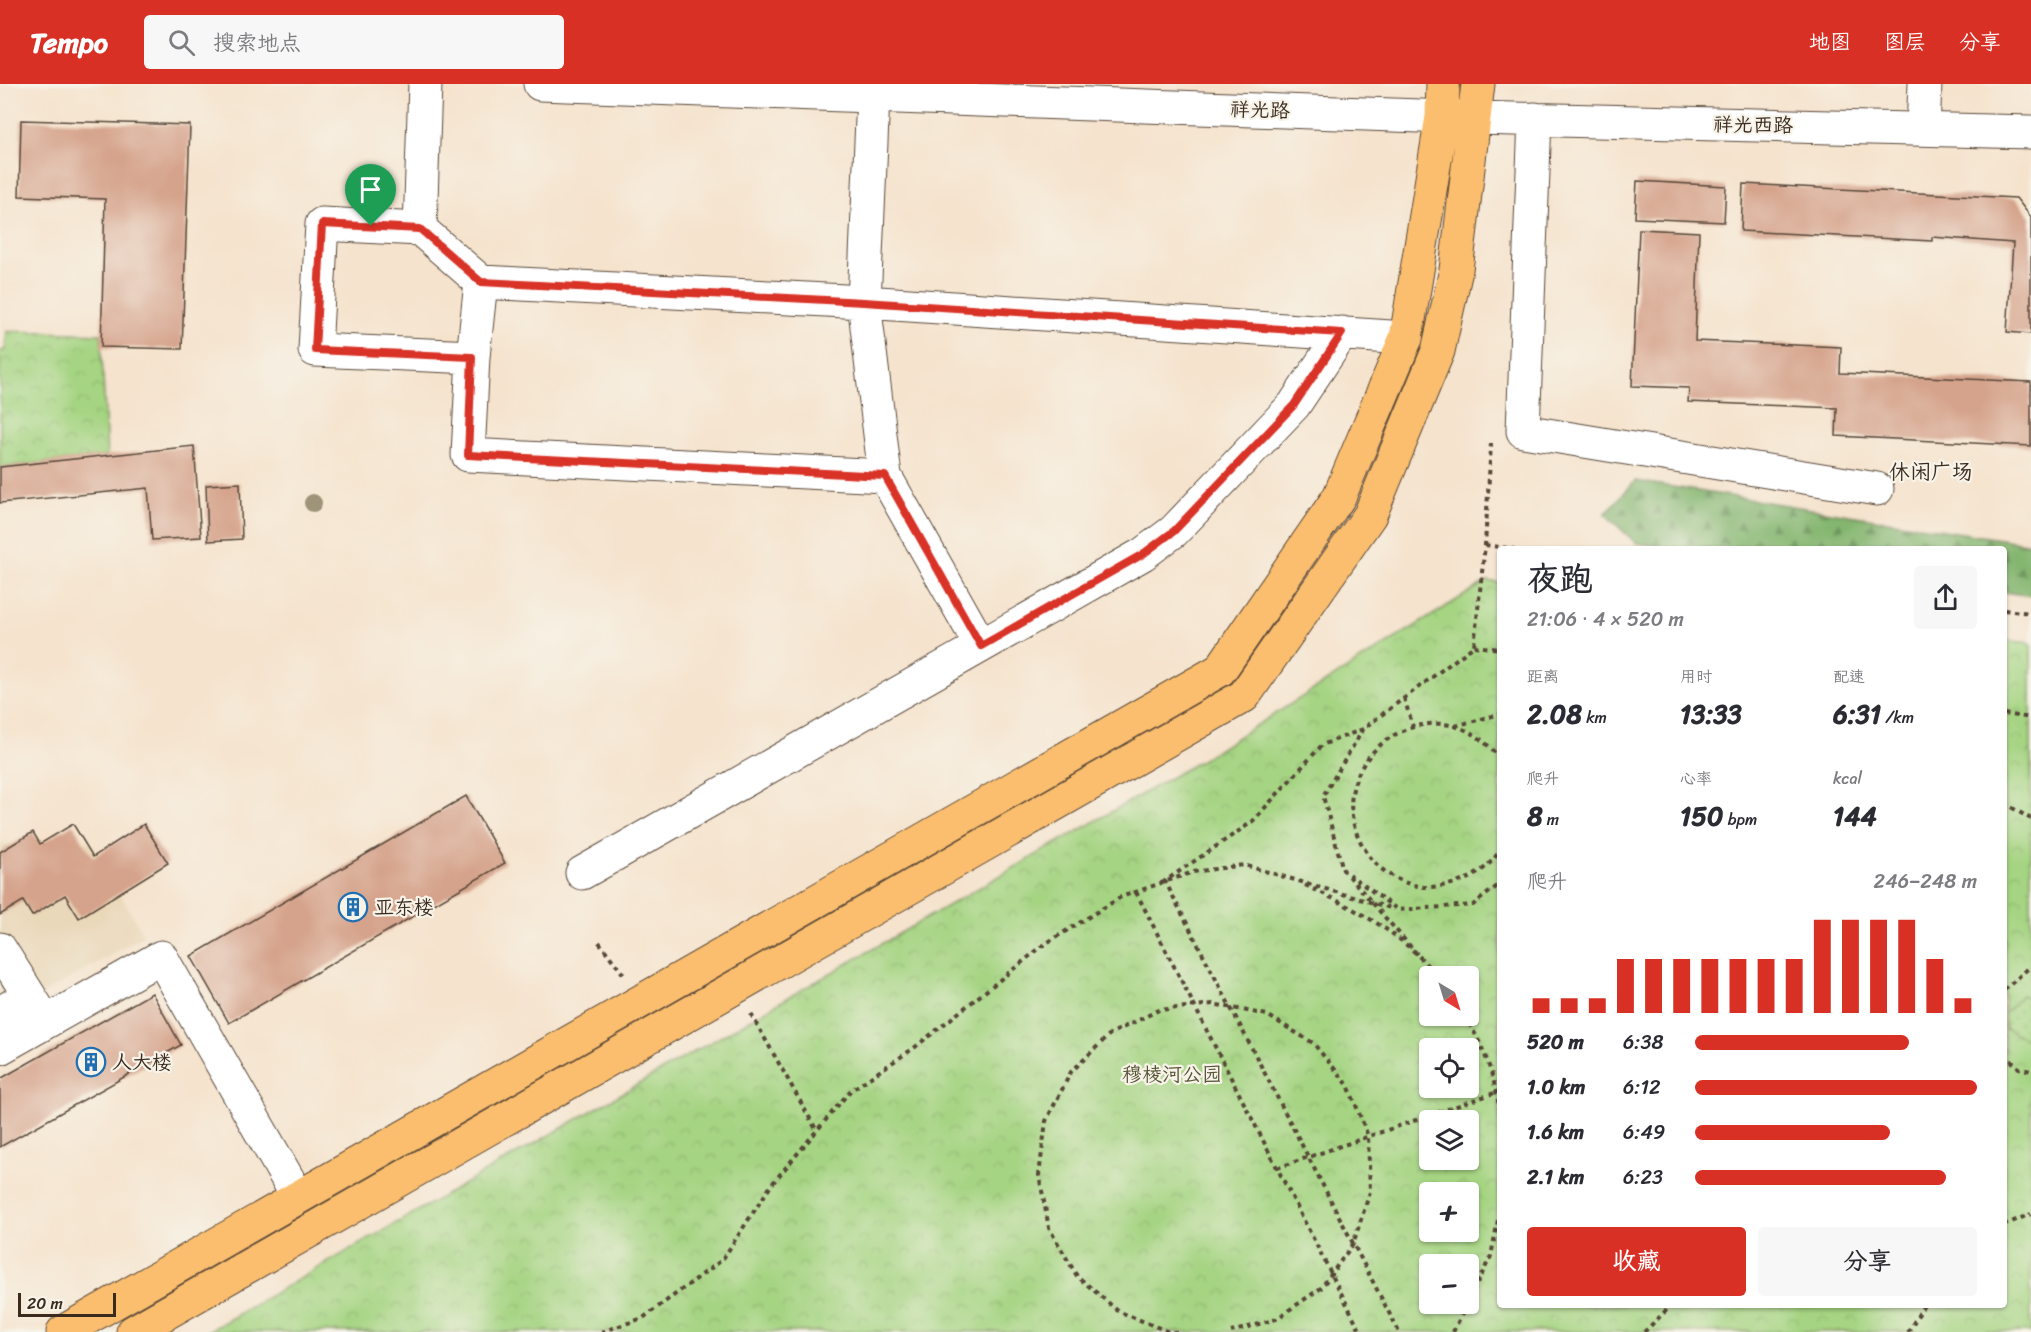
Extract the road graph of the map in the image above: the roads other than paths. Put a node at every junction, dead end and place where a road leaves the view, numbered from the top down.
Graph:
1 (424, 84) edge
2 (540, 84) edge
3 (1296, 84) edge
4 (1443, 84) edge
5 (1478, 84) edge
6 (1925, 84) edge
7 (857, 92) edge
8 (1278, 111) junction
9 (1442, 117) junction
10 (1475, 118) junction
11 (1535, 119) junction
12 (1923, 129) junction
13 (2031, 132) edge
14 (420, 229) junction
15 (481, 282) junction
16 (864, 302) junction
17 (1342, 333) junction
18 (1406, 338) junction
19 (472, 357) junction
20 (885, 476) junction
21 (1877, 489) dead end
22 (981, 646) junction
23 (582, 873) dead end
24 (0, 949) edge
25 (38, 1009) junction
26 (0, 1013) edge
27 (0, 1048) edge
28 (298, 1197) junction
29 (63, 1332) edge
30 (133, 1332) edge

1 - 14 street
2 - 7 street, 祥光路
3 - 8 street
4 - 9 main road
5 - 10 main road
6 - 12 street
7 - 8 street, 祥光路
7 - 16 street
8 - 9 street, 祥光路
9 - 10 street, 祥光路
9 - 18 main road
10 - 11 street, 祥光西路
10 - 30 main road
11 - 12 street, 祥光西路
11 - 21 street
12 - 13 street, 祥光西路
14 - 15 street
14 - 19 street
15 - 16 street
15 - 19 street
16 - 17 street
16 - 20 street
17 - 18 street
17 - 22 street
18 - 28 main road
19 - 20 street
20 - 22 street
22 - 23 street
24 - 25 street
25 - 26 street
25 - 27 street
25 - 28 street
28 - 29 main road

